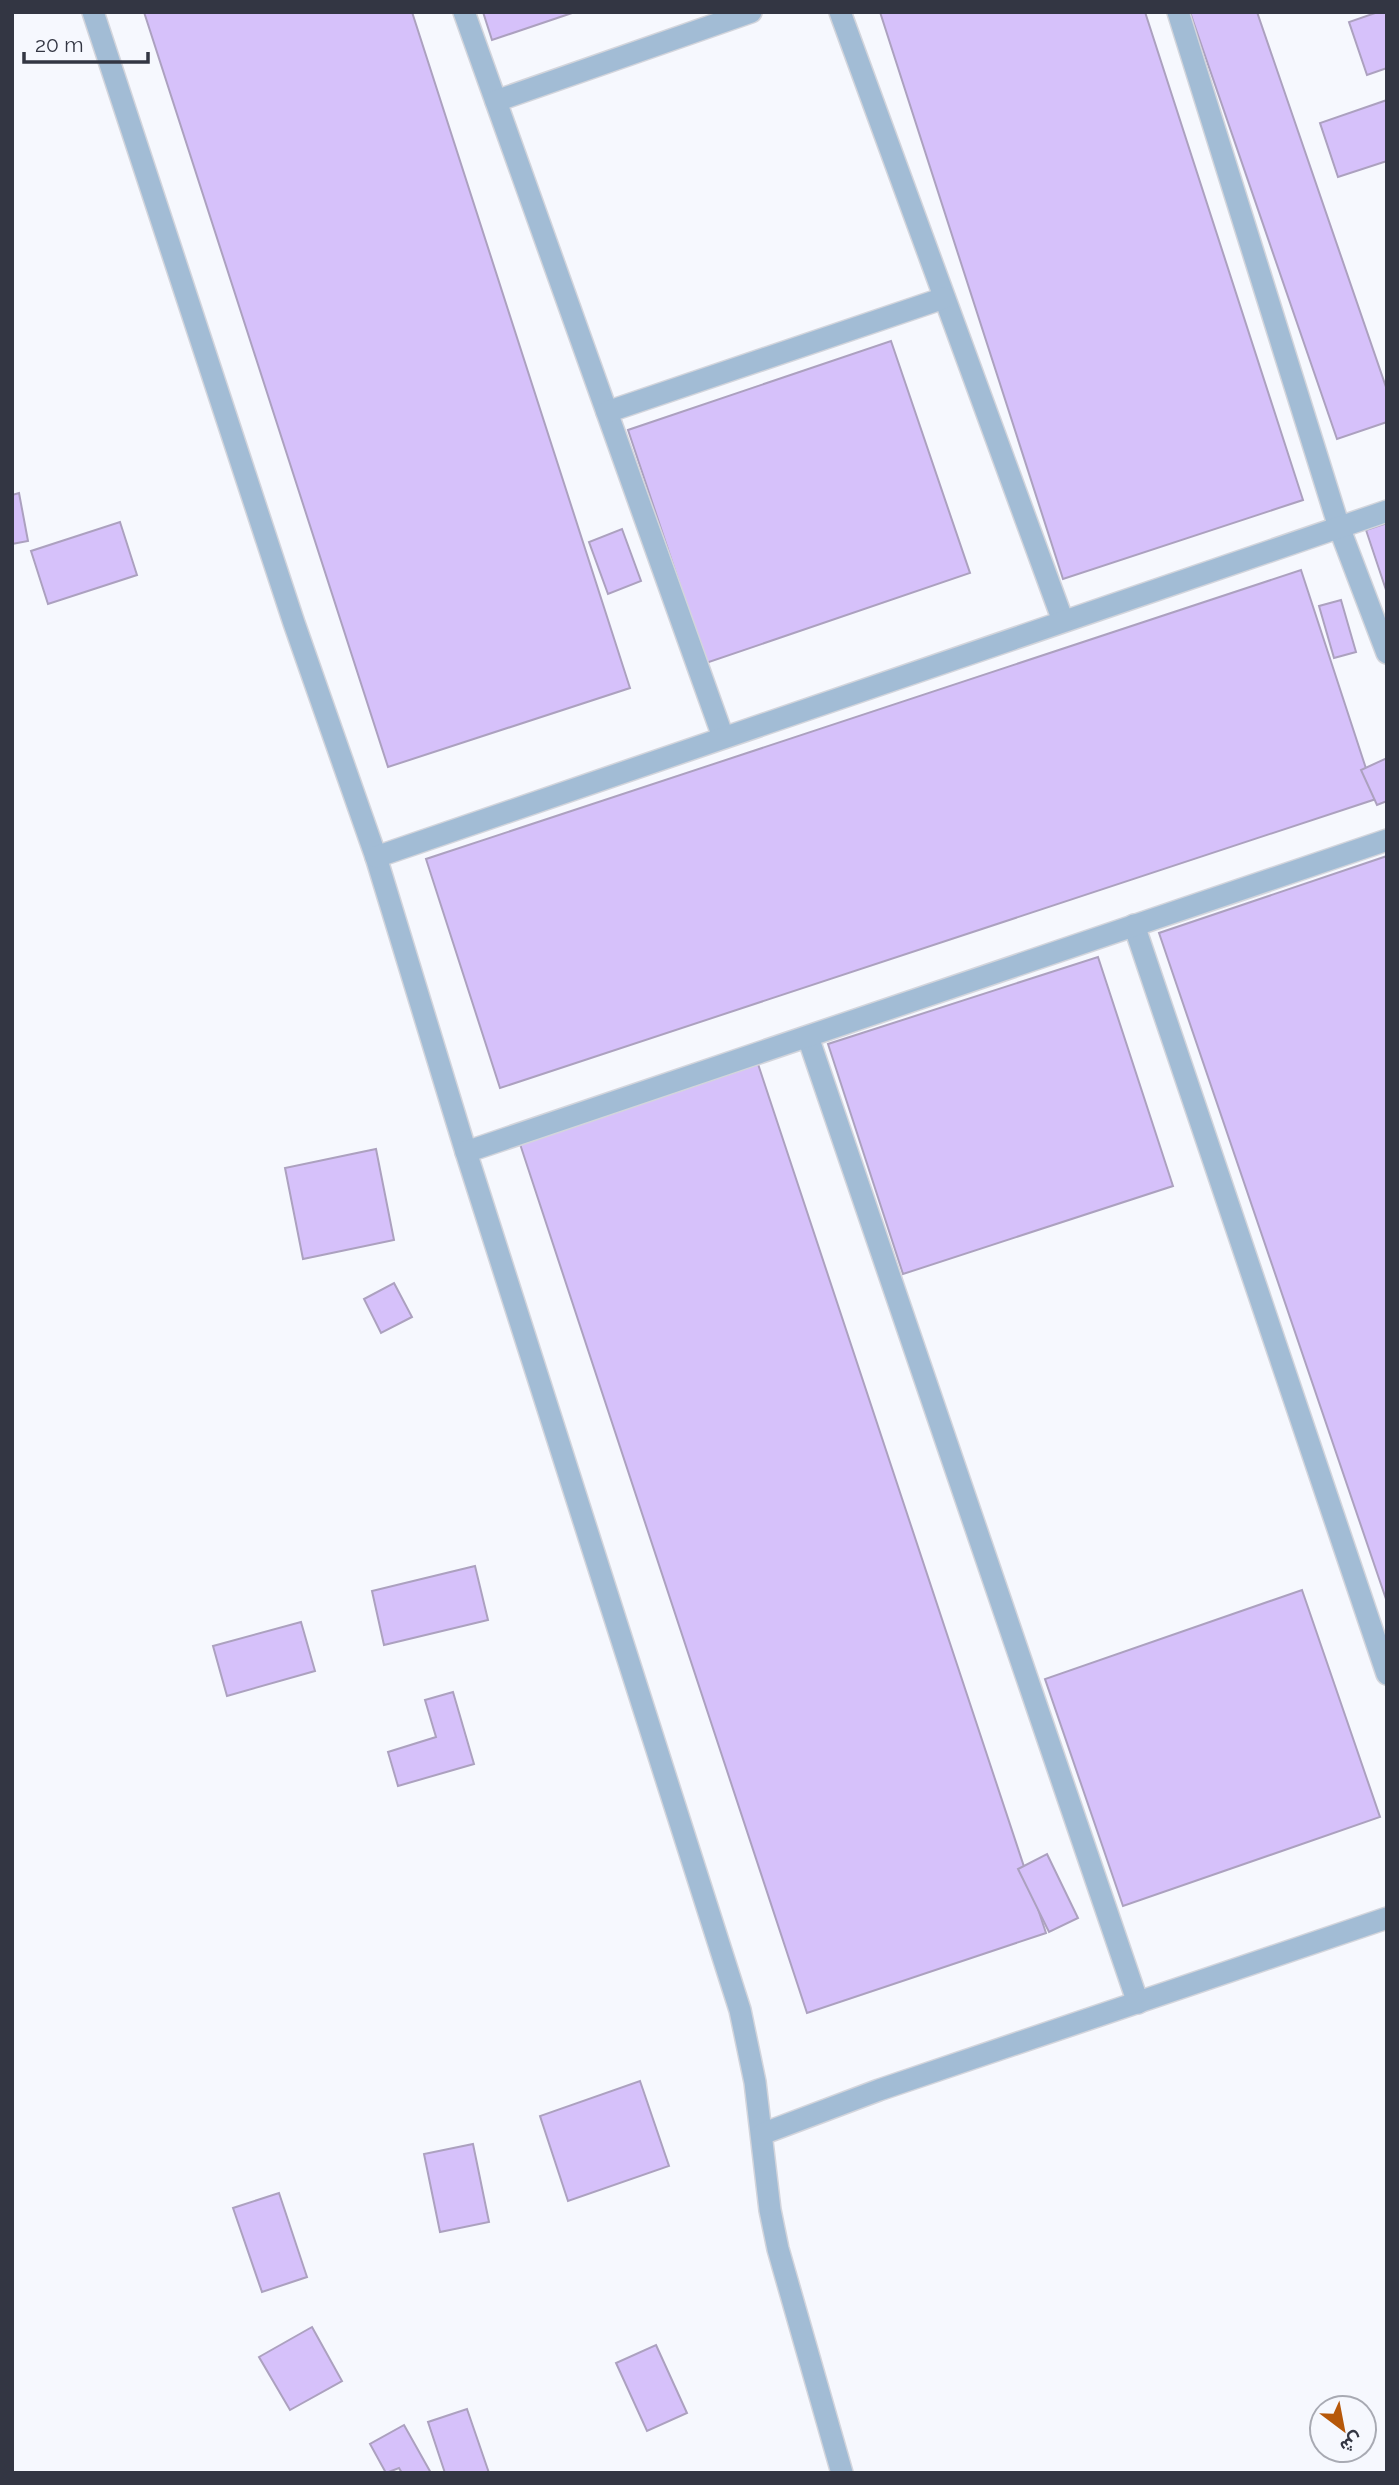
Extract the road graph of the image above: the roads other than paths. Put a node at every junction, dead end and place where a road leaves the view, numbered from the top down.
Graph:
1 (93, 12) edge
2 (464, 12) edge
3 (751, 12) edge
4 (840, 12) edge
5 (1178, 12) edge
6 (496, 101) junction
7 (944, 298) junction
8 (607, 412) junction
9 (1387, 511) edge
10 (1339, 527) junction
11 (1063, 621) junction
12 (1387, 653) edge
13 (723, 737) junction
14 (1387, 840) edge
15 (376, 857) junction
16 (1134, 925) junction
17 (808, 1037) junction
18 (467, 1152) junction
19 (1387, 1674) edge
20 (1387, 1918) edge
21 (1138, 2003) junction
22 (762, 2134) junction
23 (842, 2473) edge

1 - 15 street
2 - 6 street
3 - 6 street
4 - 7 street
5 - 10 street
6 - 8 street
7 - 8 street
7 - 11 street
8 - 13 street
9 - 10 street
10 - 11 street
10 - 12 street
11 - 13 street
13 - 15 street
14 - 16 street
15 - 18 street
16 - 17 street
16 - 19 street
17 - 18 street
17 - 21 street
18 - 22 street
20 - 21 street
21 - 22 street
22 - 23 street

